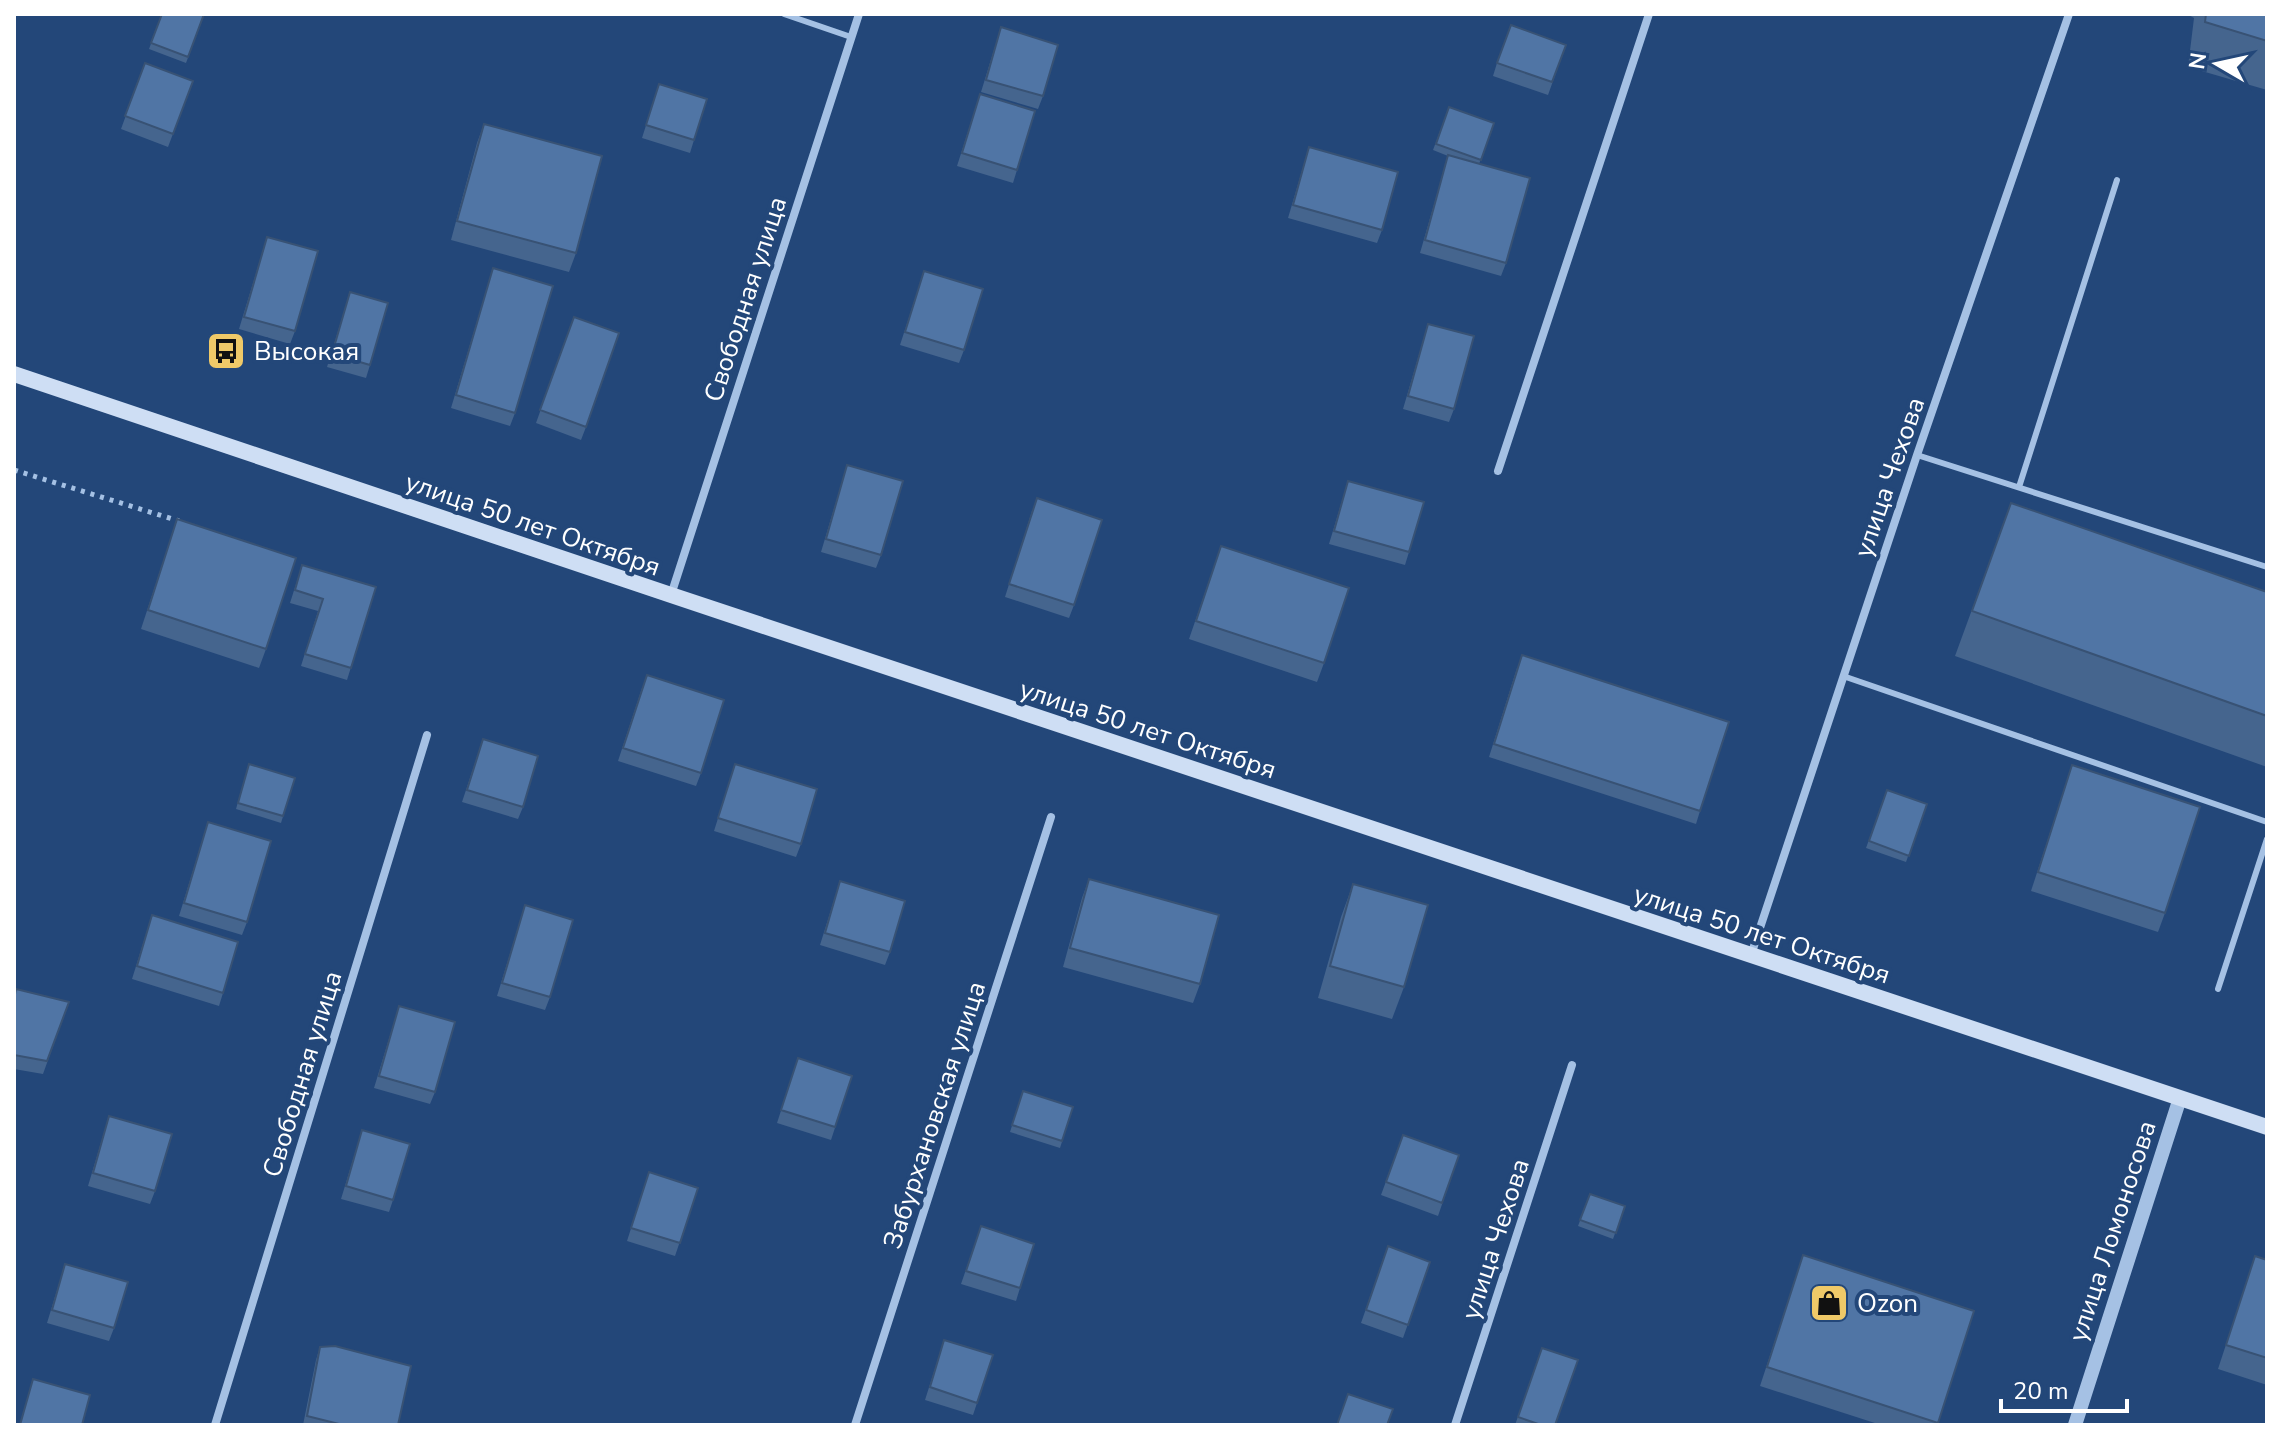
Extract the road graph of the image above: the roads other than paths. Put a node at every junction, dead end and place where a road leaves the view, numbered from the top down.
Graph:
1 (784, 14) edge
2 (859, 14) edge
3 (1649, 14) edge
4 (2069, 14) edge
5 (851, 37) junction
6 (2117, 180) dead end
7 (14, 374) edge
8 (1917, 455) junction
9 (1498, 471) dead end
10 (2019, 487) junction
11 (2267, 567) edge
12 (671, 595) junction
13 (1843, 676) junction
14 (427, 735) dead end
15 (1051, 817) dead end
16 (2267, 822) edge
17 (2267, 839) edge
18 (1751, 955) junction
19 (2218, 989) dead end
20 (1572, 1065) dead end
21 (2180, 1098) junction
22 (2267, 1127) edge
23 (215, 1425) edge
24 (855, 1425) edge
25 (1455, 1425) edge
26 (2075, 1425) edge

1 - 5 lane
2 - 5 street, Свободная улица
3 - 9 street
4 - 8 street, улица Чехова
5 - 12 street, Свободная улица
6 - 10 lane
7 - 12 main road, улица 50 лет Октября
8 - 10 lane
8 - 13 street, улица Чехова
10 - 11 lane
12 - 18 main road, улица 50 лет Октября
13 - 16 lane
13 - 18 street, улица Чехова
14 - 23 street, Свободная улица
15 - 24 street, Забурхановская улица
17 - 19 lane
18 - 21 main road, улица 50 лет Октября
20 - 25 street, улица Чехова
21 - 22 main road, улица 50 лет Октября
21 - 26 street, улица Ломоносова

